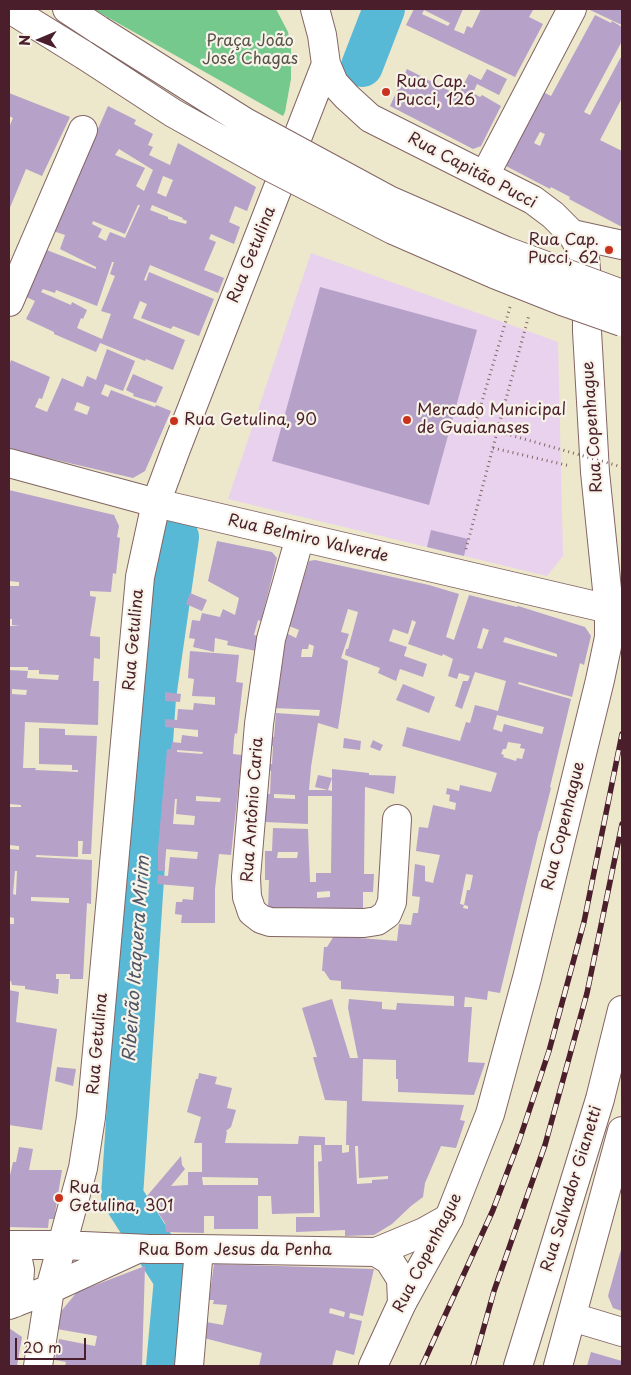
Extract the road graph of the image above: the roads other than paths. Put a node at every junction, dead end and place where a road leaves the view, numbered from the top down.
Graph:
1 (10, 9) edge
2 (67, 9) edge
3 (315, 9) edge
4 (572, 9) edge
5 (326, 64) junction
6 (306, 118) junction
7 (370, 118) junction
8 (83, 130) dead end
9 (485, 175) junction
10 (578, 245) junction
11 (622, 245) edge
12 (622, 294) edge
13 (9, 302) edge
14 (622, 322) edge
15 (9, 463) edge
16 (156, 503) junction
17 (300, 537) junction
18 (608, 609) junction
19 (397, 819) dead end
20 (622, 1010) edge
21 (622, 1131) edge
22 (449, 1218) junction
23 (62, 1244) junction
24 (9, 1245) edge
25 (143, 1249) junction
26 (190, 1249) junction
27 (376, 1252) junction
28 (50, 1289) junction
29 (402, 1303) junction
30 (12, 1304) edge
31 (572, 1317) junction
32 (622, 1332) edge
33 (38, 1366) edge
34 (189, 1366) edge
35 (373, 1366) edge
36 (518, 1366) edge
37 (558, 1366) edge

1 - 14 main road, bridge
2 - 12 main road, bridge
3 - 5 main road
4 - 9 main road
5 - 6 main road, Rua Getulina
5 - 7 main road, Rua Capitão Pucci
6 - 7 main road, Rua Capitão Pucci
6 - 16 main road, Rua Getulina
7 - 9 main road, Rua Capitão Pucci
8 - 13 main road
9 - 10 main road, Rua Capitão Pucci
10 - 11 main road
10 - 18 main road, Rua Copenhague
15 - 16 main road, Rua Belmiro Valverde
16 - 17 main road, Rua Belmiro Valverde
16 - 23 main road, Rua Getulina
17 - 18 main road, Rua Belmiro Valverde
17 - 19 main road, Rua Antônio Caria
18 - 22 main road, Rua Copenhague
20 - 36 main road, Rua Salvador Gianetti
21 - 31 main road, Rua Salvador Gianetti
22 - 27 main road, Rua Bom Jesus da Penha
22 - 29 main road, Rua Copenhague
23 - 24 main road
23 - 25 main road
23 - 28 main road, Rua Getulina
24 - 30 main road, Rua Bom Jesus da Penha
25 - 26 main road, Rua Bom Jesus da Penha
25 - 28 main road, Rua Bom Jesus da Penha
26 - 27 main road, Rua Bom Jesus da Penha
26 - 34 main road
27 - 29 main road
28 - 30 main road, Rua Bom Jesus da Penha
28 - 33 main road, Rua Getulina
29 - 35 main road, Rua Copenhague
31 - 32 main road
31 - 37 main road, Rua Salvador Gianetti

